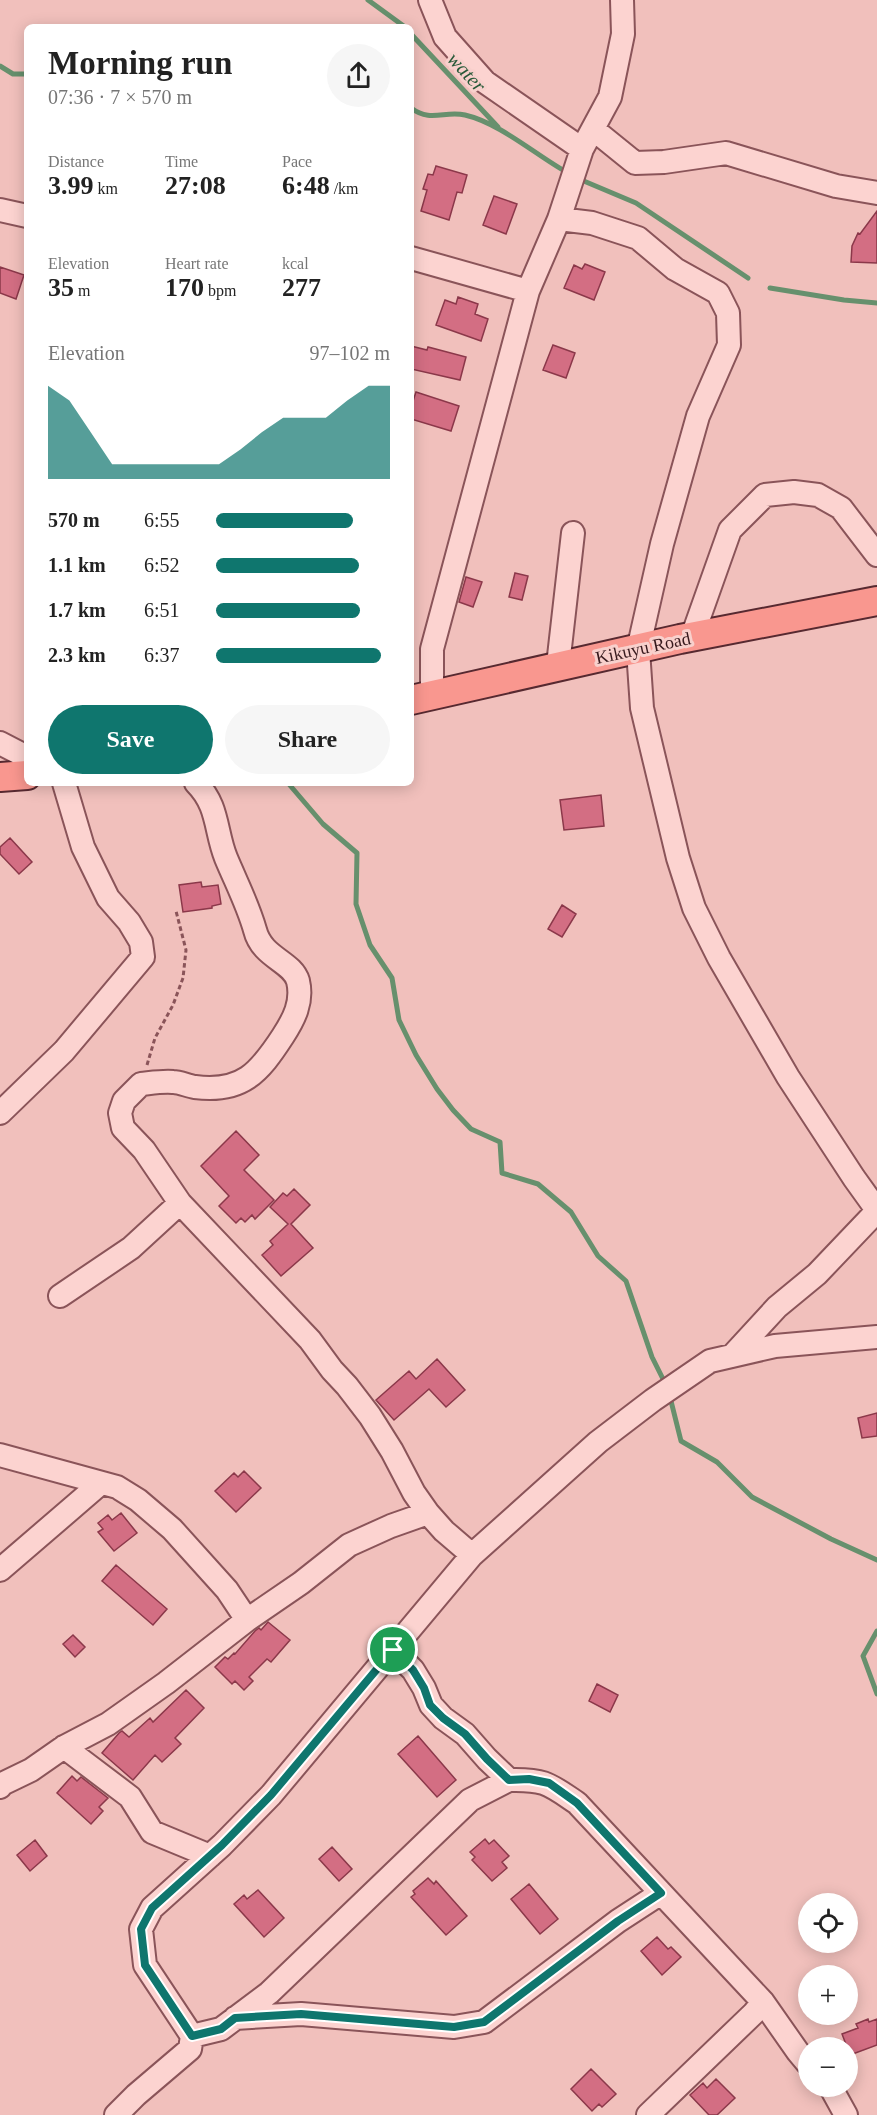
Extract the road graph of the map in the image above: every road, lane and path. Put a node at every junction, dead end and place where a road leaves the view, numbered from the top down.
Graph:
1 (430, 0) edge
2 (622, 0) edge
3 (593, 129) junction
4 (582, 149) junction
5 (877, 193) edge
6 (2, 212) edge
7 (24, 216) edge
8 (559, 219) junction
9 (414, 259) edge
10 (528, 291) junction
11 (573, 533) dead end
12 (877, 555) edge
13 (877, 601) edge
14 (692, 637) junction
15 (638, 650) junction
16 (558, 665) junction
17 (422, 698) edge
18 (0, 743) edge
19 (24, 755) edge
20 (24, 775) edge
21 (0, 777) edge
22 (65, 786) edge
23 (199, 786) edge
24 (176, 911) dead end
25 (141, 1084) junction
26 (0, 1113) edge
27 (180, 1203) junction
28 (877, 1210) edge
29 (60, 1296) dead end
30 (877, 1337) edge
31 (732, 1356) junction
32 (0, 1455) edge
33 (101, 1483) junction
34 (428, 1513) junction
35 (472, 1556) junction
36 (0, 1570) edge
37 (247, 1620) junction
38 (393, 1650) junction
39 (64, 1747) junction
40 (509, 1780) junction
41 (1, 1785) edge
42 (210, 1856) junction
43 (661, 1893) junction
44 (763, 2002) junction
45 (235, 2018) junction
46 (192, 2036) junction
47 (798, 2052) edge
48 (836, 2097) edge
49 (119, 2114) edge
50 (648, 2115) edge
51 (846, 2115) edge

1 - 4 street
2 - 3 street
3 - 4 street
3 - 5 street
4 - 8 street
6 - 7 street
8 - 10 street
8 - 15 street
9 - 10 street
10 - 17 street
11 - 16 street
12 - 14 street
13 - 14 main road, Kikuyu Road
14 - 15 main road, Kikuyu Road
15 - 16 main road, Kikuyu Road
15 - 28 street
16 - 17 main road, Kikuyu Road
18 - 19 street
20 - 21 main road
22 - 26 street
23 - 25 street
24 - 25 path
25 - 27 street
27 - 29 street
27 - 34 street
28 - 31 street
30 - 31 street
31 - 35 street
32 - 33 street
33 - 36 street
33 - 37 street
34 - 35 street
34 - 37 street
35 - 38 street
37 - 39 street
38 - 40 street
38 - 42 street
39 - 41 street
39 - 42 street
40 - 43 street
40 - 45 street
42 - 46 street
43 - 44 street
43 - 45 street
44 - 47 street
44 - 50 street
45 - 46 street
46 - 49 street
48 - 51 street

